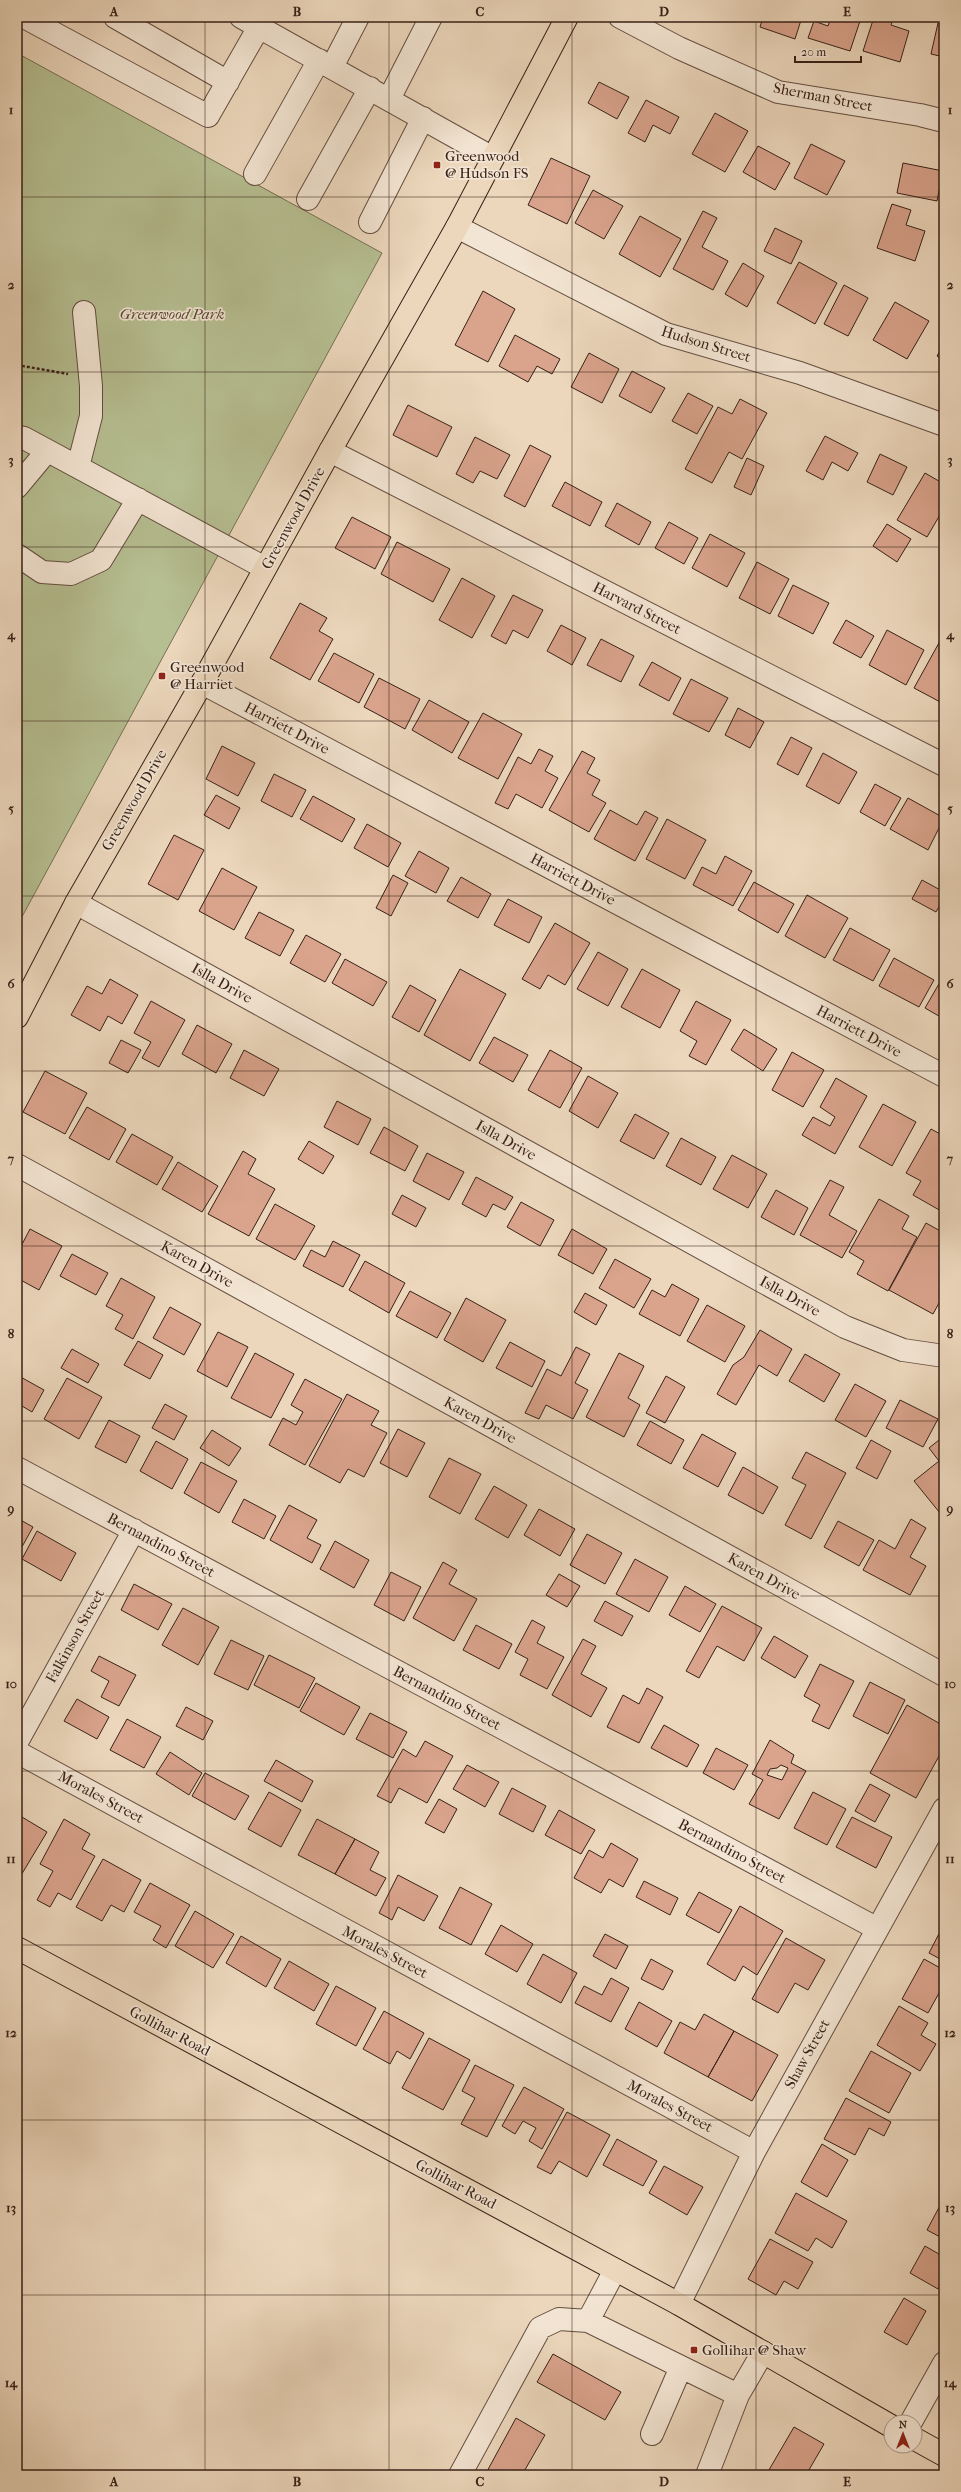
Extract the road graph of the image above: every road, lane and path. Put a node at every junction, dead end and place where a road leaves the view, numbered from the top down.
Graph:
1 (24, 17) edge
2 (115, 17) edge
3 (358, 17) edge
4 (431, 17) edge
5 (567, 17) edge
6 (620, 17) edge
7 (250, 22) edge
8 (325, 64) junction
9 (228, 82) junction
10 (370, 88) junction
11 (389, 99) junction
12 (423, 118) junction
13 (944, 121) edge
14 (493, 158) junction
15 (255, 174) dead end
16 (308, 199) dead end
17 (370, 222) dead end
18 (457, 227) junction
19 (84, 312) dead end
20 (17, 365) edge
21 (90, 374) junction
22 (944, 426) edge
23 (17, 437) edge
24 (47, 450) junction
25 (330, 450) junction
26 (78, 467) junction
27 (17, 487) edge
28 (138, 499) junction
29 (17, 555) edge
30 (265, 568) junction
31 (202, 683) junction
32 (944, 765) edge
33 (76, 903) junction
34 (17, 1018) edge
35 (944, 1076) edge
36 (17, 1165) edge
37 (944, 1356) edge
38 (17, 1468) edge
39 (134, 1530) junction
40 (944, 1675) edge
41 (17, 1742) edge
42 (17, 1752) edge
43 (944, 1809) edge
44 (876, 1928) junction
45 (17, 1948) edge
46 (754, 2152) junction
47 (615, 2270) junction
48 (679, 2304) junction
49 (588, 2321) junction
50 (762, 2352) junction
51 (944, 2363) edge
52 (682, 2367) junction
53 (738, 2395) junction
54 (915, 2414) edge
55 (883, 2421) edge
56 (652, 2434) dead end
57 (923, 2443) edge
58 (944, 2455) edge
59 (460, 2475) edge
60 (706, 2475) edge

1 - 9 street
2 - 9 street
3 - 8 street
4 - 11 street
5 - 14 main road, Greenwood Drive
6 - 13 street, Sherman Street
7 - 8 street
7 - 9 street
8 - 10 street
8 - 15 street
10 - 11 street
10 - 16 street
11 - 12 street
12 - 14 street
12 - 17 street
14 - 18 main road, Greenwood Drive
18 - 22 street, Hudson Street
18 - 25 main road, Greenwood Drive
19 - 21 street
20 - 21 path
21 - 26 street
23 - 24 street
24 - 26 street
24 - 27 street
25 - 30 main road, Greenwood Drive
25 - 32 street, Harvard Street
26 - 28 street
28 - 29 street
28 - 30 street
30 - 31 main road, Greenwood Drive
31 - 33 main road, Greenwood Drive
31 - 35 street, Harriett Drive
33 - 34 main road, Greenwood Drive
33 - 37 street, Islla Drive
36 - 40 street, Karen Drive
38 - 39 street, Bernandino Street
39 - 41 street, Falkinson Street
39 - 44 street, Bernandino Street
42 - 46 street, Morales Street
43 - 44 street, Shaw Street
44 - 46 street, Shaw Street
45 - 47 main road, Gollihar Road
46 - 48 street, Shaw Street
47 - 48 main road, Gollihar Road
47 - 49 street
48 - 50 main road, Gollihar Road
49 - 52 street
49 - 59 street
50 - 53 street
50 - 55 main road, Gollihar Road
51 - 54 street
52 - 53 street
52 - 56 street
53 - 60 street
57 - 58 main road

